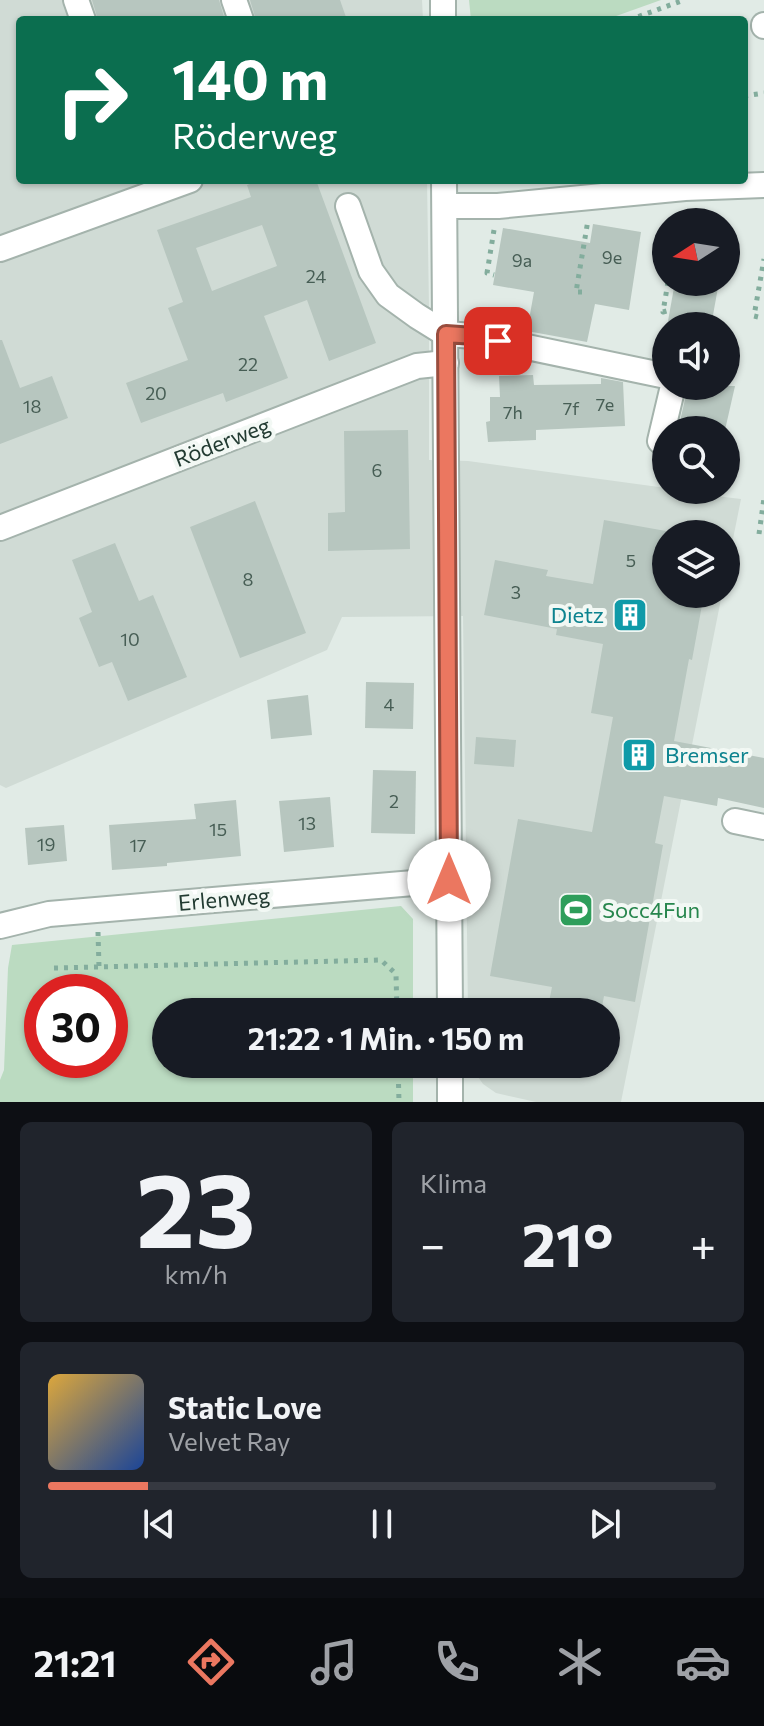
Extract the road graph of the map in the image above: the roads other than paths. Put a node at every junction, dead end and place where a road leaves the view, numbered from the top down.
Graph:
1 (168, 184) edge
2 (444, 184) edge
3 (764, 185) edge
4 (145, 188) edge
5 (348, 206) dead end
6 (445, 206) junction
7 (0, 249) edge
8 (446, 334) junction
9 (446, 363) junction
10 (652, 373) edge
11 (0, 528) edge
12 (735, 821) dead end
13 (764, 827) edge
14 (449, 880) junction
15 (0, 926) edge
16 (450, 998) edge
17 (450, 1078) edge
18 (450, 1102) edge

1 - 4 street
2 - 6 street
3 - 6 street
4 - 7 street
5 - 8 street
6 - 8 street
8 - 9 street
8 - 10 street
9 - 11 street, Röderweg
9 - 14 street
12 - 13 street
14 - 15 street, Erlenweg
14 - 16 street
17 - 18 street

